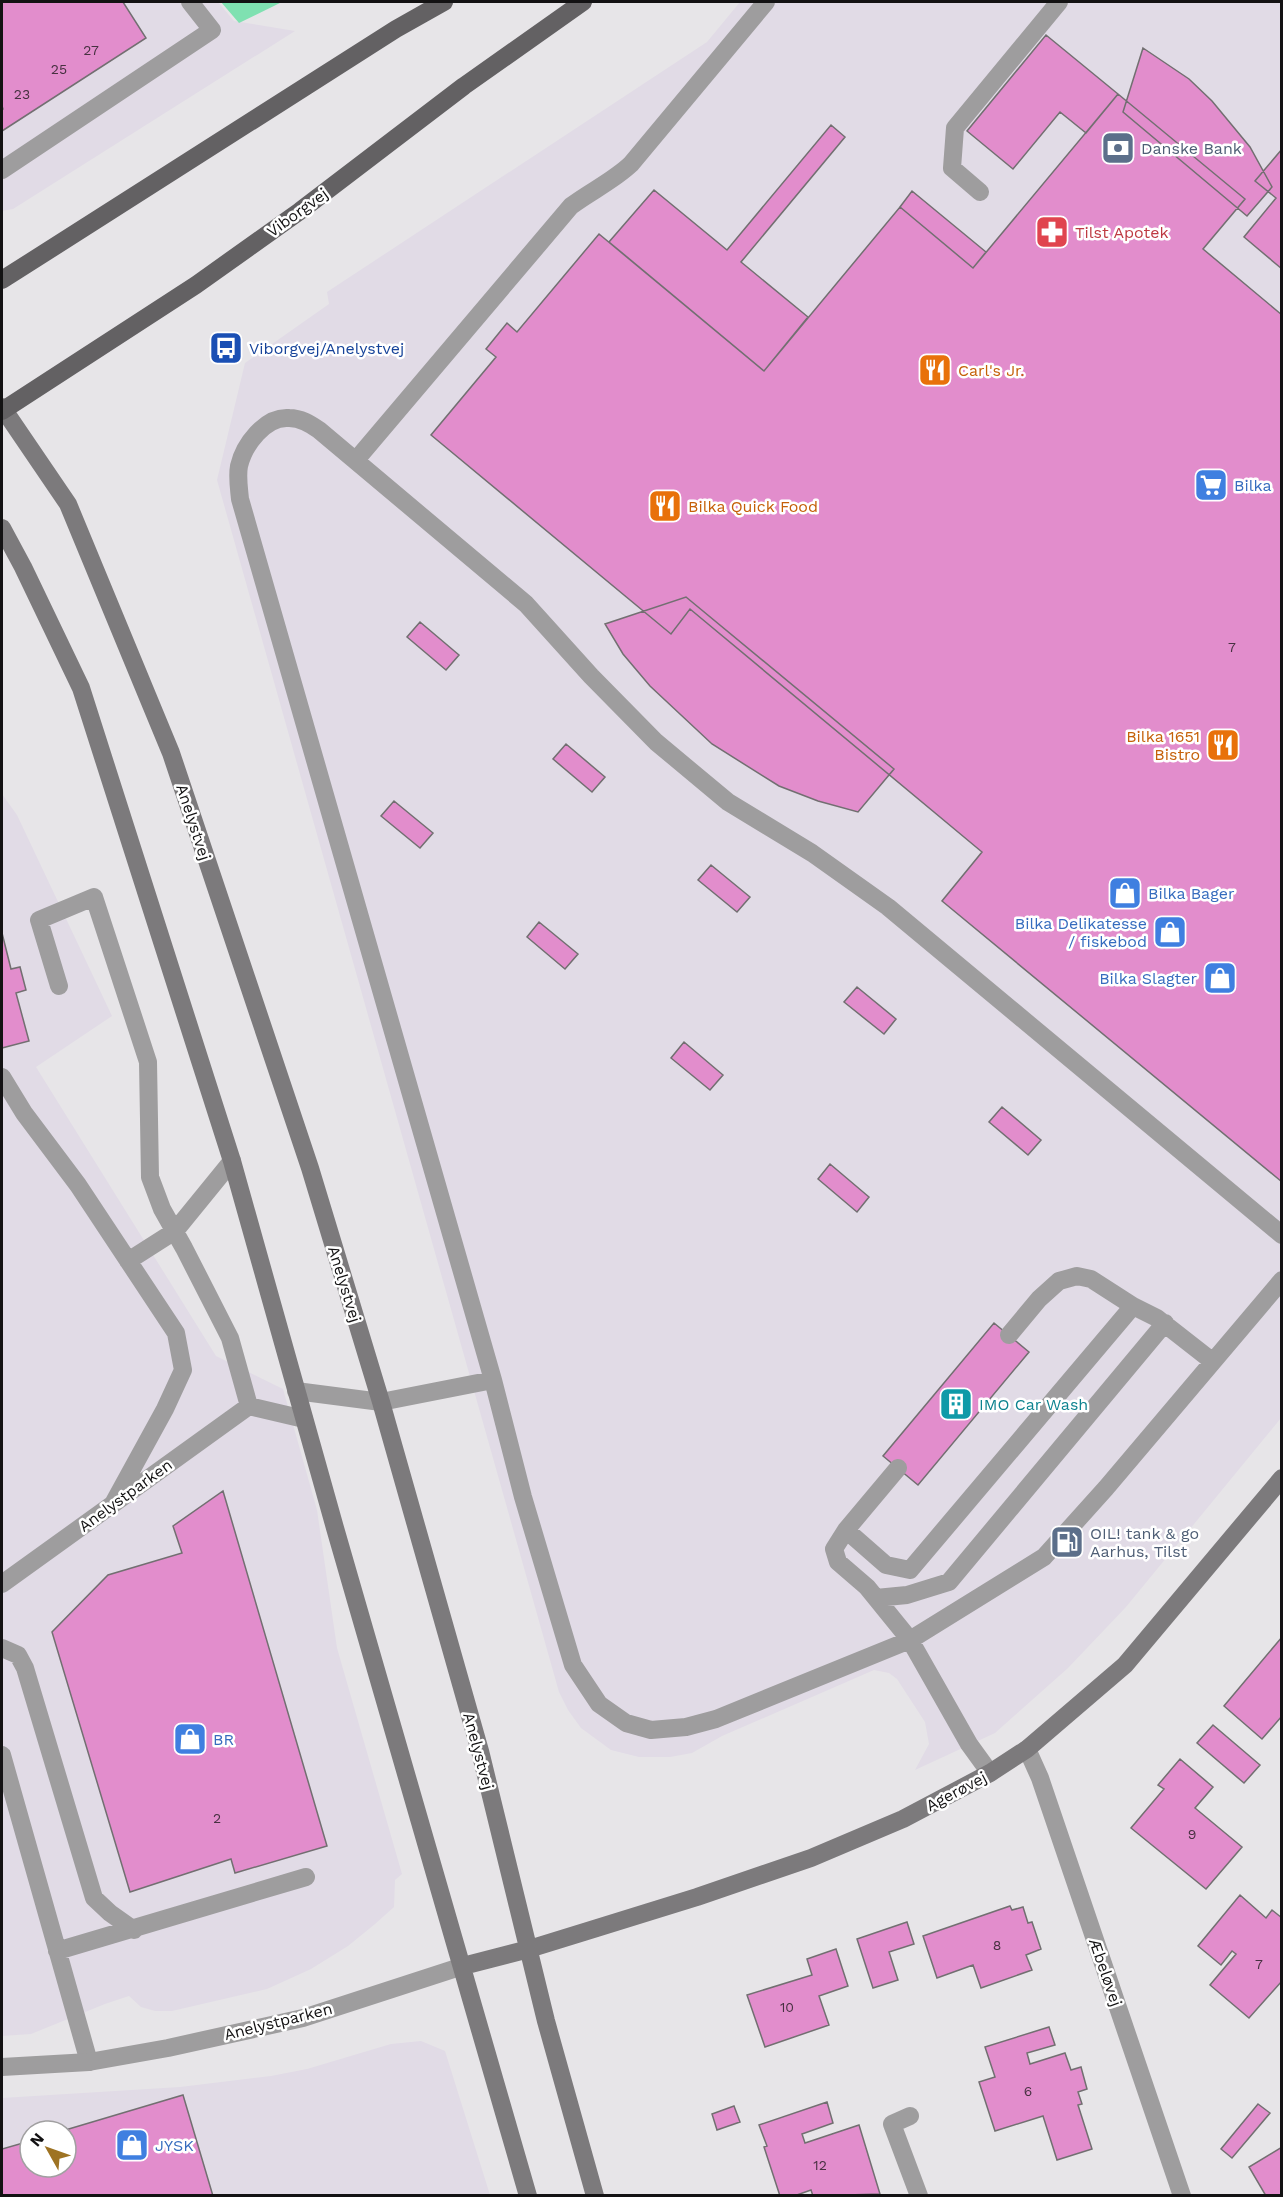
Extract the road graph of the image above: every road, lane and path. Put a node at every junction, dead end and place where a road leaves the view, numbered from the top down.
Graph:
1 (190, 2) edge
2 (444, 2) edge
3 (583, 2) edge
4 (766, 2) edge
5 (1059, 2) edge
6 (2, 170) edge
7 (980, 192) dead end
8 (2, 280) edge
9 (2, 409) edge
10 (356, 460) junction
11 (2, 528) edge
12 (58, 986) dead end
13 (2, 1077) edge
14 (232, 1161) junction
15 (174, 1231) junction
16 (1281, 1235) edge
17 (128, 1262) junction
18 (1281, 1280) edge
19 (1133, 1306) junction
20 (1165, 1323) junction
21 (1009, 1335) dead end
22 (1212, 1361) junction
23 (492, 1380) junction
24 (297, 1391) junction
25 (381, 1402) junction
26 (249, 1406) junction
27 (304, 1419) junction
28 (898, 1468) dead end
29 (1281, 1478) edge
30 (114, 1502) junction
31 (846, 1530) junction
32 (2, 1584) edge
33 (876, 1598) junction
34 (910, 1640) junction
35 (2, 1648) edge
36 (1027, 1749) junction
37 (2, 1755) edge
38 (990, 1773) junction
39 (306, 1877) dead end
40 (134, 1930) junction
41 (529, 1949) junction
42 (57, 1951) junction
43 (463, 1966) junction
44 (89, 2062) junction
45 (2, 2067) edge
46 (910, 2116) dead end
47 (528, 2196) edge
48 (595, 2196) edge
49 (919, 2196) edge
50 (1182, 2196) edge

1 - 6 street
2 - 8 main road
3 - 9 main road, Viborgvej
4 - 10 street
5 - 7 street
9 - 25 street, Anelystvej
10 - 16 street
10 - 23 street
11 - 14 street
12 - 15 street
13 - 17 street
14 - 15 street
14 - 24 street
15 - 17 street
15 - 26 street
17 - 30 street
18 - 22 street
19 - 20 street
19 - 21 street
19 - 31 street
20 - 22 street
20 - 33 street
22 - 34 street
23 - 25 street
23 - 34 street
24 - 25 street
24 - 27 street
25 - 41 street, Anelystvej
26 - 27 street
26 - 30 street, Anelystparken
27 - 43 street
28 - 31 street
29 - 36 street, Agerøvej
30 - 32 street, Anelystparken
31 - 33 street
33 - 34 street
34 - 38 street
35 - 40 street
36 - 38 street, Agerøvej
36 - 50 street, Æbeløvej
37 - 42 street
38 - 41 street, Agerøvej
39 - 40 street
40 - 42 street
41 - 43 street, Agerøvej
41 - 48 street, Anelystvej
42 - 44 street
43 - 44 street, Anelystparken
43 - 47 street
44 - 45 street, Anelystparken
46 - 49 street

